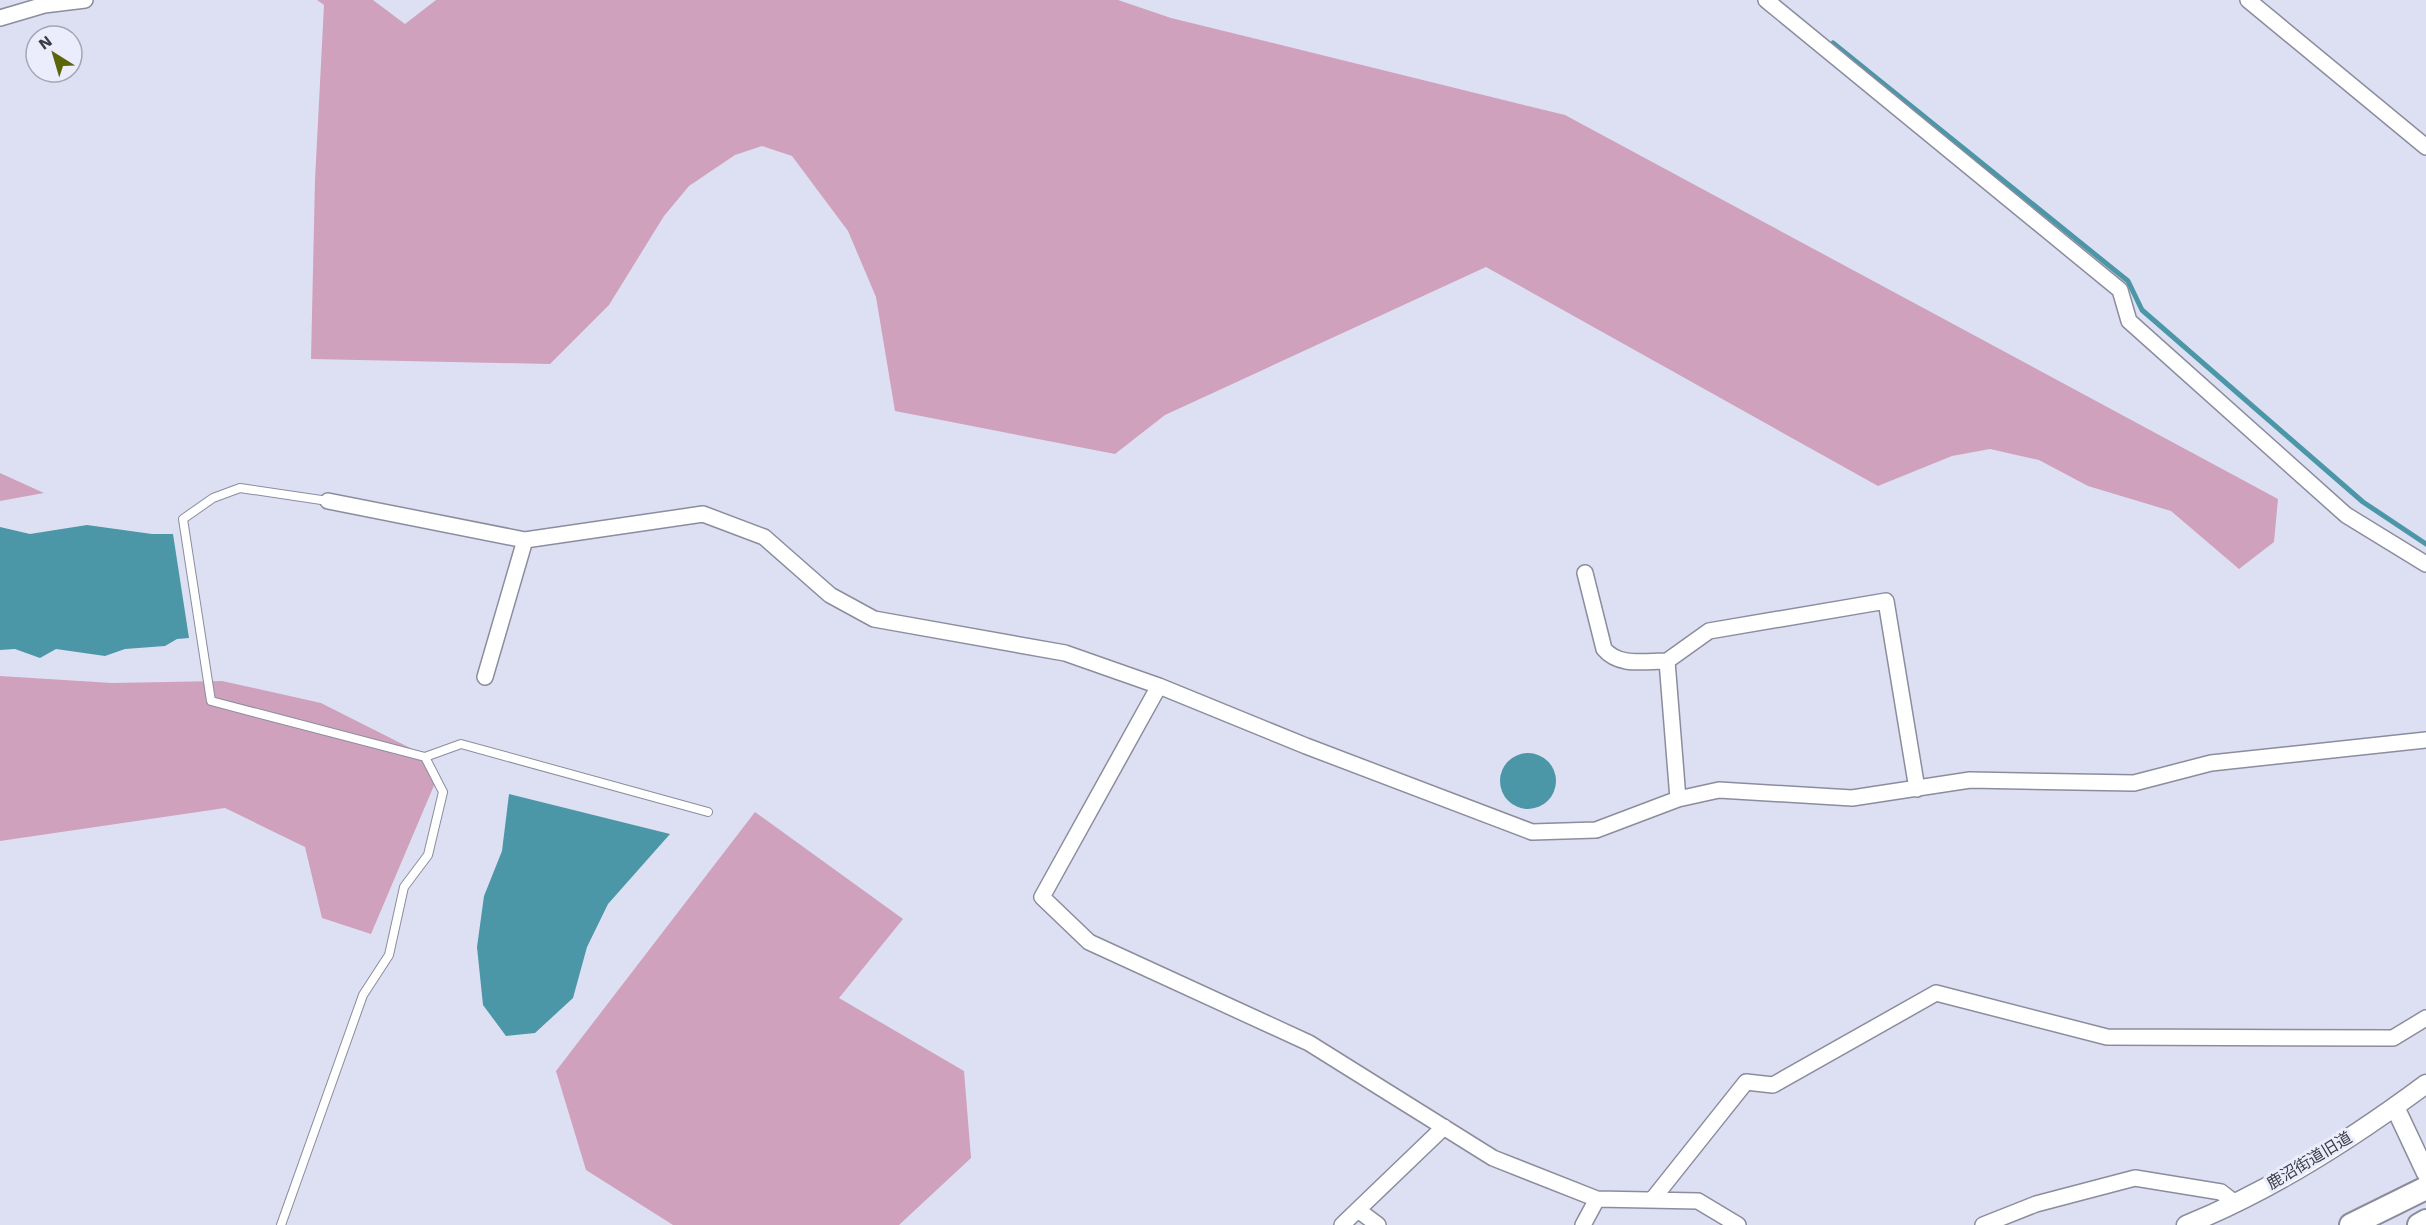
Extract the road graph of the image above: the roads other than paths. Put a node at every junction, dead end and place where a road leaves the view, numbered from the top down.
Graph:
1 (85, 0) edge
2 (1766, 0) edge
3 (2248, 0) edge
4 (0, 18) edge
5 (2426, 147) edge
6 (328, 501) joint
7 (525, 540) junction
8 (2426, 564) edge
9 (1585, 573) dead end
10 (1667, 661) junction
11 (485, 676) dead end
12 (1159, 686) junction
13 (2426, 740) edge
14 (425, 757) junction
15 (1917, 789) junction
16 (1678, 799) junction
17 (708, 812) dead end
18 (2426, 1018) edge
19 (2426, 1084) edge
20 (2395, 1107) junction
21 (1444, 1127) junction
22 (2426, 1173) edge
23 (2426, 1188) edge
24 (1597, 1199) junction
25 (1652, 1200) junction
26 (2235, 1203) junction
27 (1358, 1210) junction
28 (2426, 1221) edge
29 (281, 1225) edge
30 (1342, 1225) edge
31 (1378, 1225) edge
32 (1583, 1225) edge
33 (1738, 1225) edge
34 (1983, 1225) edge
35 (2186, 1225) edge
36 (2351, 1225) edge
37 (2419, 1225) edge

1 - 4 street
2 - 8 street
3 - 5 street
6 - 7 street
6 - 14 lane
7 - 11 street
7 - 12 street
9 - 10 street
10 - 15 street
10 - 16 street
12 - 16 street
12 - 21 street
13 - 15 street
14 - 17 lane
14 - 29 lane
15 - 16 street
18 - 25 street
19 - 20 street, 鹿沼街道旧道
20 - 22 street
20 - 26 street, 鹿沼街道旧道
21 - 24 street
21 - 27 street
23 - 36 main road
24 - 25 street
24 - 32 street
25 - 33 street
26 - 34 street
26 - 35 street, 鹿沼街道旧道
27 - 30 street
27 - 31 street
28 - 37 main road

